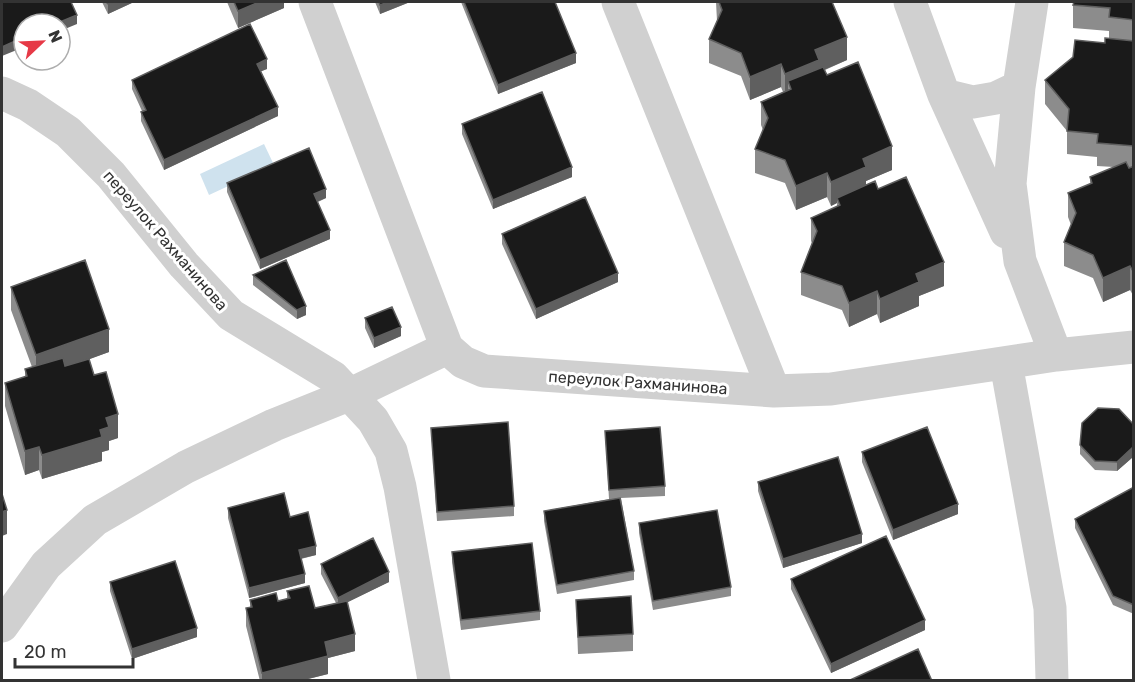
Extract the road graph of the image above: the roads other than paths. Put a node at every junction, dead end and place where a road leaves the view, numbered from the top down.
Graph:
1 (315, 2) edge
2 (618, 2) edge
3 (910, 2) edge
4 (1032, 2) edge
5 (1019, 87) junction
6 (2, 93) edge
7 (944, 95) junction
8 (1020, 261) junction
9 (1134, 347) edge
10 (447, 348) junction
11 (1056, 355) junction
12 (1006, 363) junction
13 (774, 392) junction
14 (351, 394) junction
15 (2, 626) edge
16 (434, 681) edge
17 (1052, 681) edge

1 - 10 street
2 - 13 street
3 - 7 street
4 - 5 street
5 - 7 street
5 - 8 street
6 - 14 street, переулок Рахманинова
7 - 8 street
8 - 11 street
9 - 11 street, переулок Рахманинова
10 - 13 street, переулок Рахманинова
10 - 14 street
11 - 12 street, переулок Рахманинова
12 - 13 street, переулок Рахманинова
12 - 17 street
14 - 15 street
14 - 16 street, переулок Рахманинова

